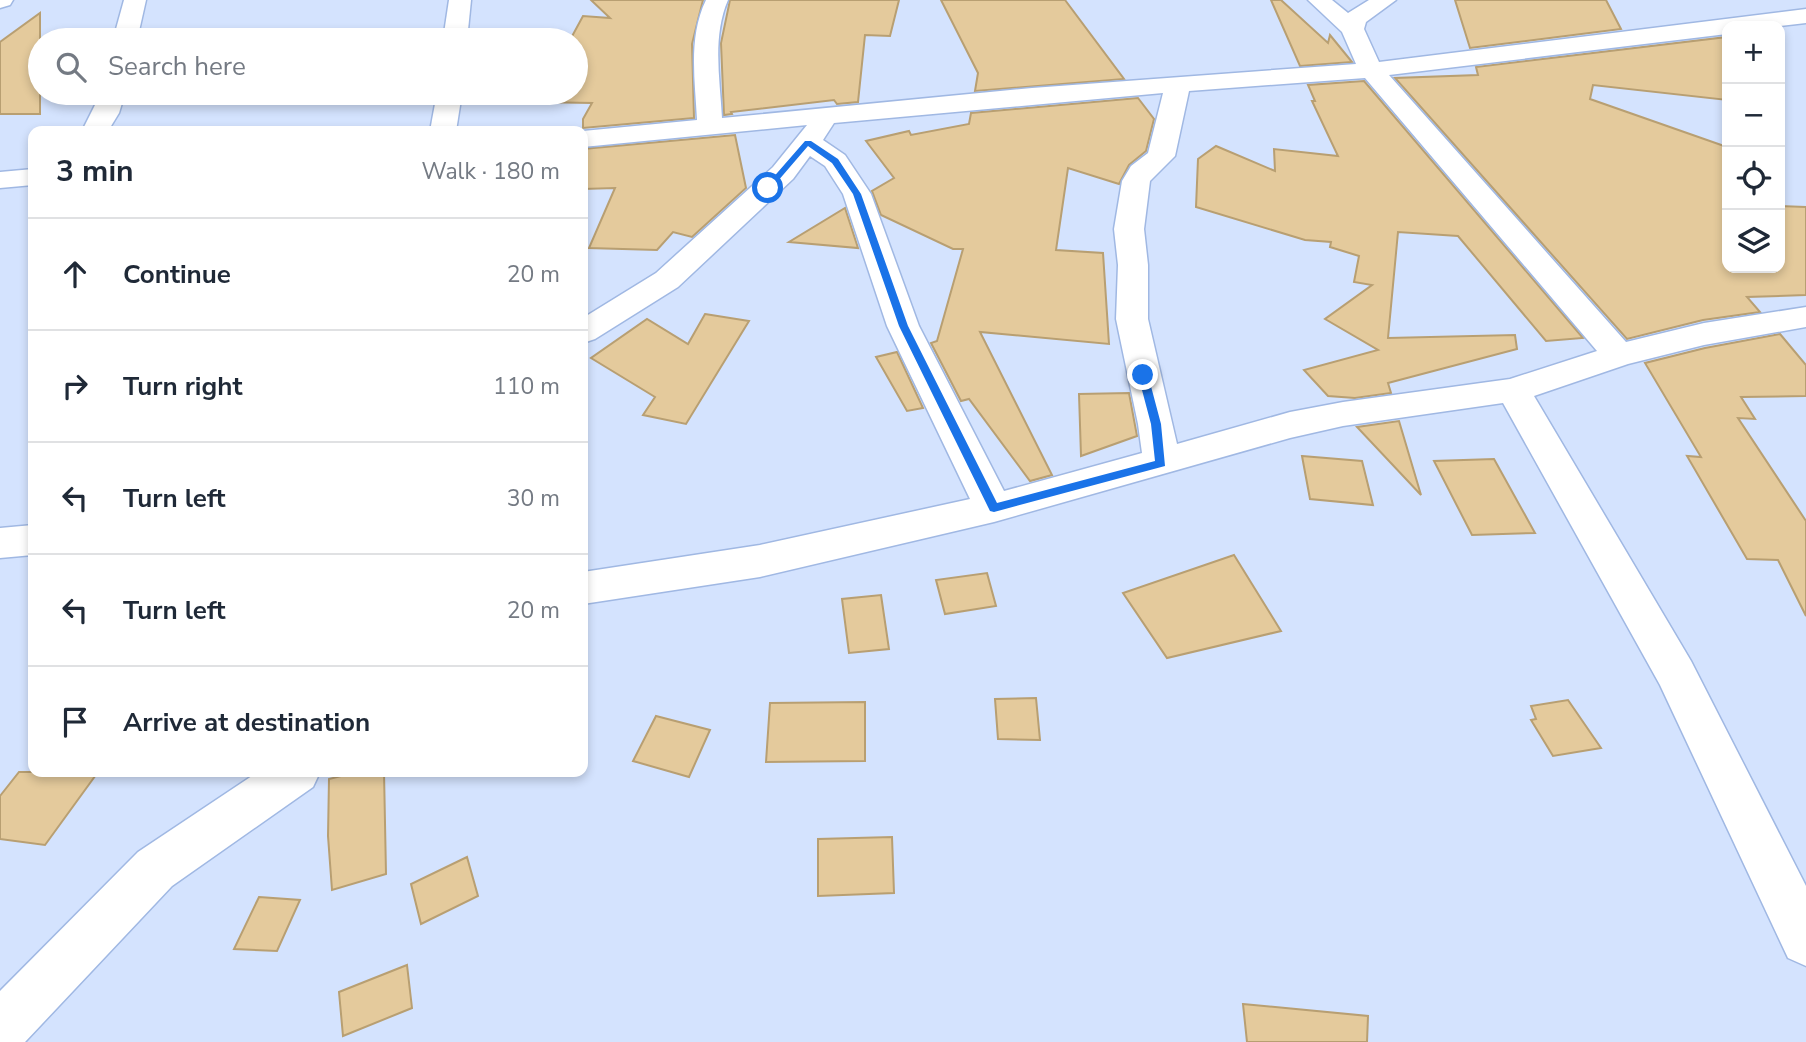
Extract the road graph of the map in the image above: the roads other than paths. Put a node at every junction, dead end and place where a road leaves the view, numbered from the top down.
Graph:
1 (135, 0) edge
2 (460, 0) edge
3 (717, 0) edge
4 (1319, 0) edge
5 (1385, 0) edge
6 (1806, 16) edge
7 (1770, 21) edge
8 (128, 28) edge
9 (456, 28) edge
10 (1722, 28) edge
11 (1352, 29) junction
12 (1371, 70) junction
13 (1178, 83) junction
14 (109, 105) edge
15 (447, 105) edge
16 (829, 116) junction
17 (98, 126) edge
18 (444, 126) edge
19 (710, 128) junction
20 (588, 139) edge
21 (808, 142) junction
22 (28, 177) edge
23 (0, 180) edge
24 (1806, 317) edge
25 (588, 329) edge
26 (1619, 355) junction
27 (1513, 390) junction
28 (1161, 463) junction
29 (994, 508) junction
30 (28, 540) edge
31 (0, 543) edge
32 (588, 587) edge
33 (290, 777) edge
34 (1806, 940) edge
35 (19, 1021) edge

1 - 8 street
2 - 9 street
3 - 19 street
4 - 11 street
5 - 11 street
6 - 7 street
10 - 12 street
11 - 12 street
12 - 13 street
12 - 26 street
13 - 16 street
13 - 28 street
14 - 17 street
15 - 18 street
16 - 19 street
16 - 21 street
19 - 20 street
21 - 25 street
21 - 29 street
22 - 23 street
24 - 26 street
26 - 27 street
27 - 28 street
27 - 34 street
28 - 29 street
29 - 32 street
30 - 31 street
33 - 35 street

